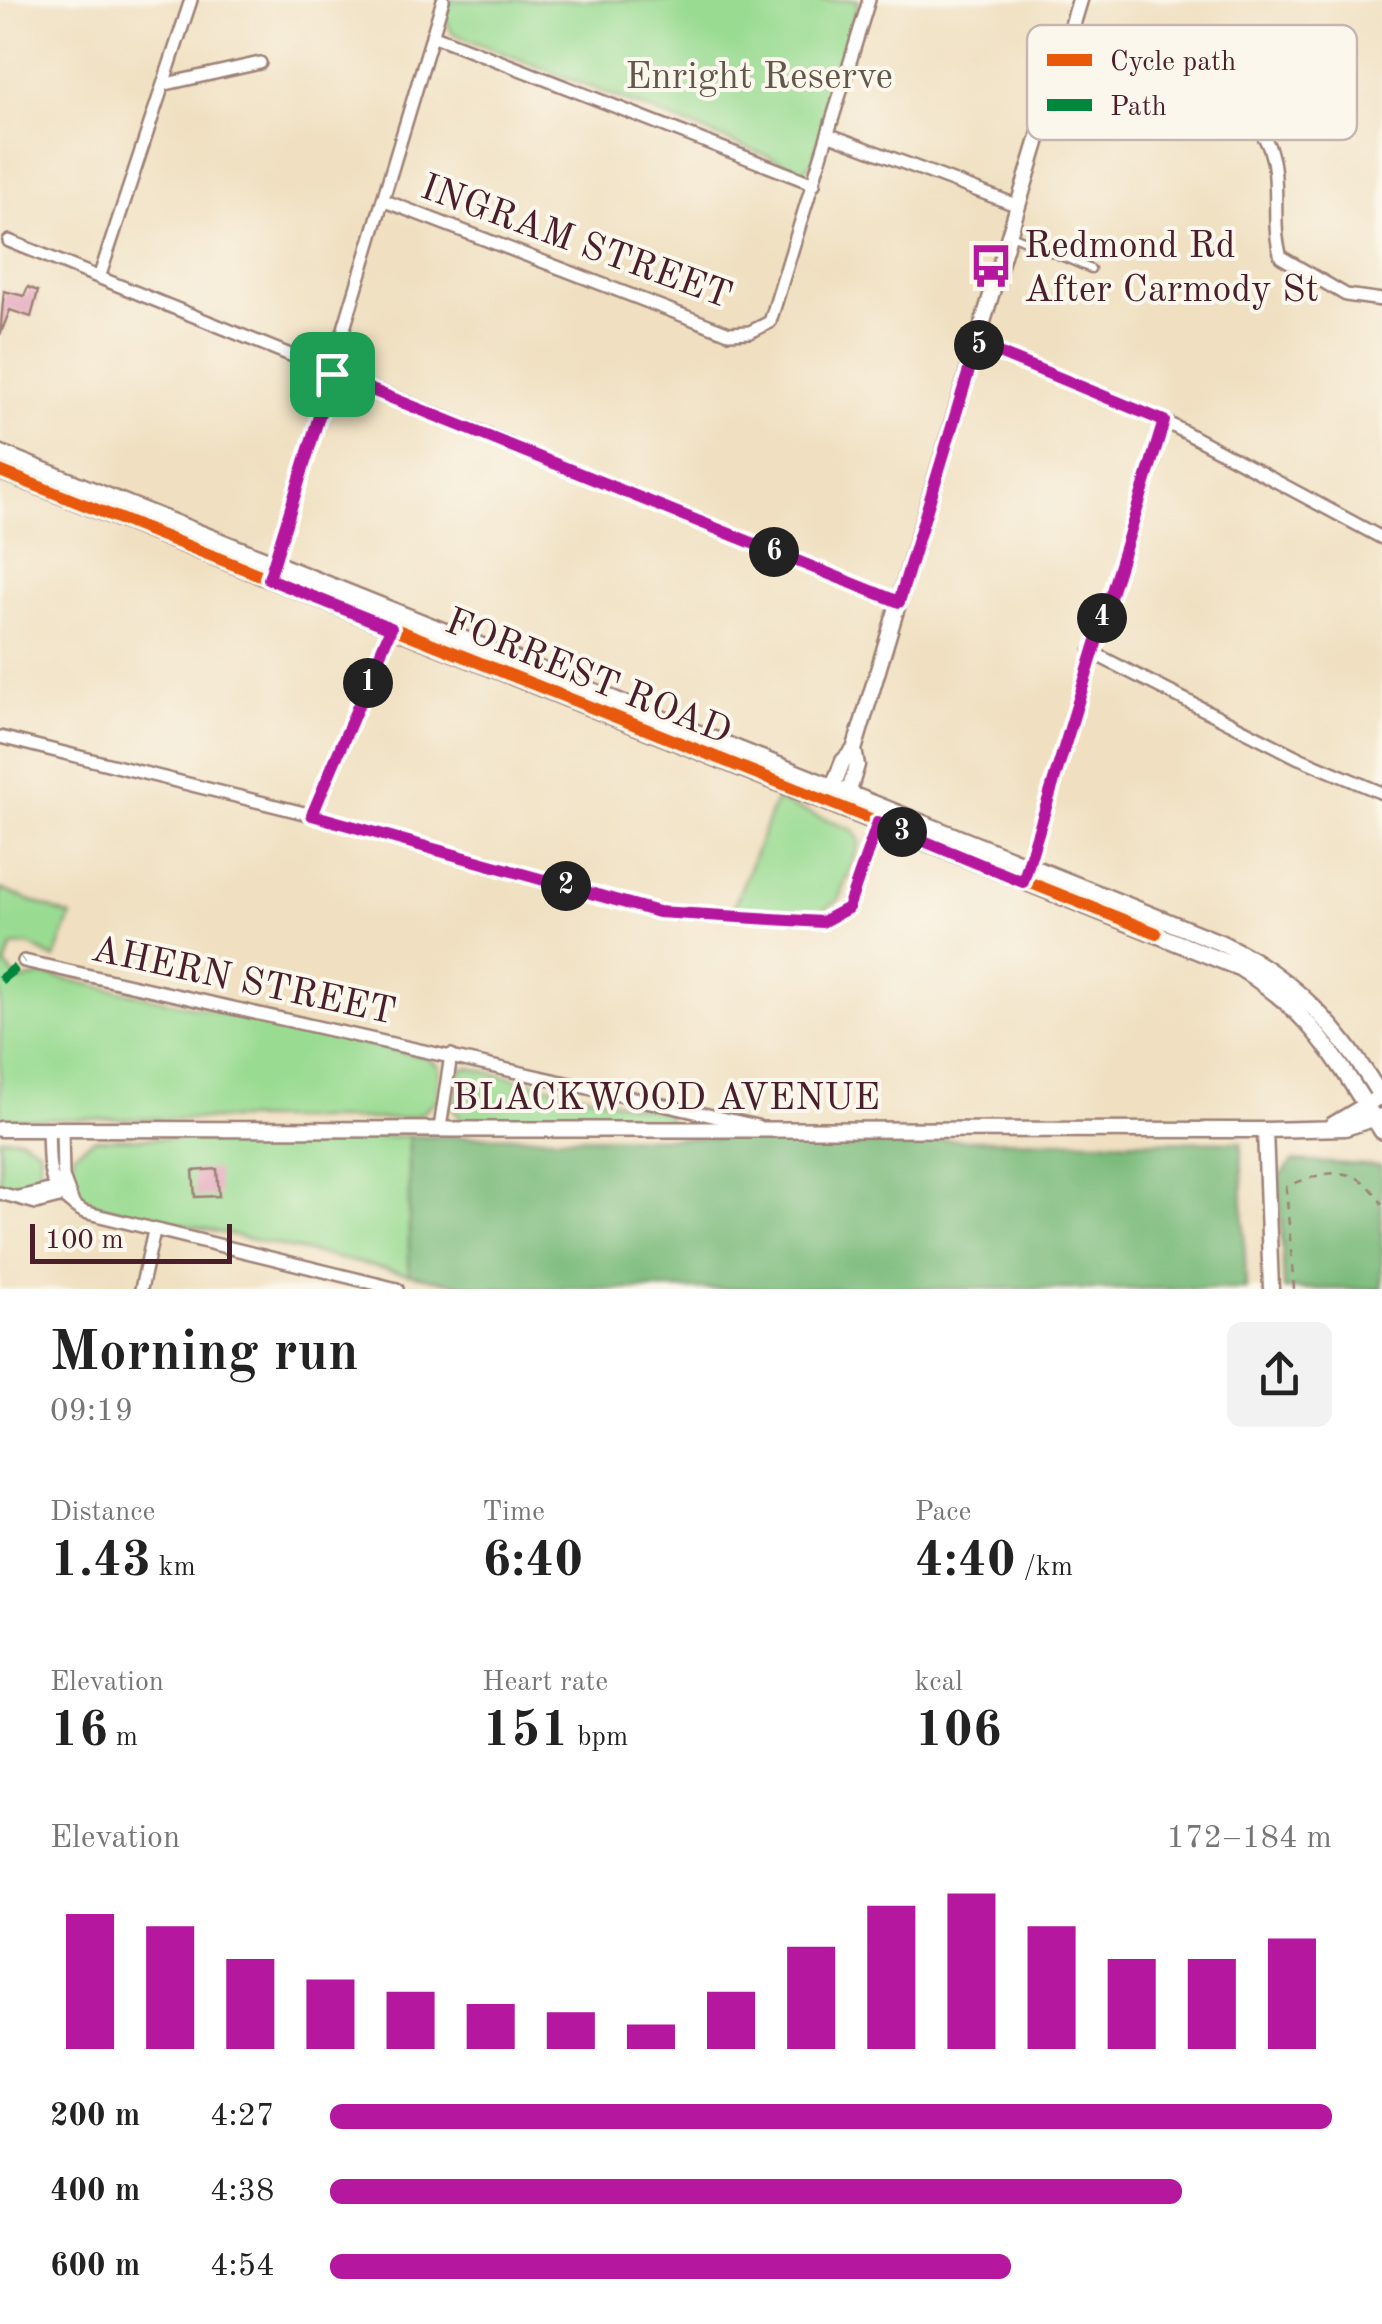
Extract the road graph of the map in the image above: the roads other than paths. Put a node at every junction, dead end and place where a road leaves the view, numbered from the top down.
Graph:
1 (191, 0) edge
2 (443, 0) edge
3 (869, 0) edge
4 (1080, 0) edge
5 (1073, 25) edge
6 (432, 35) junction
7 (260, 63) dead end
8 (166, 84) junction
9 (830, 135) junction
10 (1037, 140) edge
11 (1269, 140) edge
12 (814, 184) junction
13 (385, 201) junction
14 (1016, 205) junction
15 (1008, 234) junction
16 (9, 241) dead end
17 (1091, 270) dead end
18 (99, 278) junction
19 (1382, 300) edge
20 (977, 344) junction
21 (332, 374) junction
22 (1164, 421) junction
23 (0, 453) edge
24 (0, 471) edge
25 (1382, 538) edge
26 (274, 562) junction
27 (269, 579) junction
28 (899, 602) junction
29 (394, 620) junction
30 (1091, 652) junction
31 (0, 736) edge
32 (854, 750) junction
33 (833, 786) junction
34 (1382, 793) edge
35 (846, 801) junction
36 (827, 803) junction
37 (312, 815) junction
38 (881, 815) junction
39 (1026, 874) junction
40 (24, 961) dead end
41 (452, 1055) junction
42 (1381, 1097) edge
43 (1366, 1104) junction
44 (1380, 1122) edge
45 (1332, 1125) junction
46 (440, 1128) junction
47 (768, 1128) junction
48 (0, 1129) edge
49 (55, 1129) junction
50 (1265, 1130) junction
51 (0, 1193) edge
52 (65, 1194) junction
53 (154, 1231) junction
54 (141, 1289) edge
55 (397, 1289) edge
56 (1271, 1289) edge

1 - 8 street
2 - 6 street
3 - 9 street, INGRAM STREET
4 - 5 street
6 - 12 street
6 - 13 street
7 - 8 street
8 - 18 street
9 - 12 street, INGRAM STREET
9 - 14 street
10 - 14 street
11 - 19 street
12 - 13 street, INGRAM STREET
13 - 21 street
14 - 15 street
15 - 17 lane
15 - 20 street
16 - 18 street
18 - 21 street
20 - 22 street
20 - 28 street
21 - 26 street
21 - 28 street
22 - 25 street
22 - 30 street
23 - 26 main road, FORREST ROAD
24 - 27 main road, FORREST ROAD
26 - 27 street
26 - 29 main road, FORREST ROAD
27 - 29 main road, FORREST ROAD
28 - 32 street
29 - 33 main road, FORREST ROAD
29 - 36 main road, FORREST ROAD
29 - 37 street
30 - 34 street
30 - 39 street
31 - 37 street
32 - 33 street
32 - 35 street
33 - 35 main road, FORREST ROAD
33 - 36 street
35 - 36 main road, FORREST ROAD
35 - 38 main road, FORREST ROAD
37 - 38 street
38 - 39 main road, FORREST ROAD
39 - 42 main road, FORREST ROAD
39 - 43 main road, FORREST ROAD
40 - 41 street, AHERN STREET
41 - 46 street
41 - 47 street, AHERN STREET
42 - 43 street, BLACKWOOD AVENUE
43 - 44 main road, FORREST ROAD
43 - 45 street, BLACKWOOD AVENUE
44 - 45 street, BLACKWOOD AVENUE
45 - 50 street, BLACKWOOD AVENUE
46 - 47 street, BLACKWOOD AVENUE
46 - 49 street, BLACKWOOD AVENUE
47 - 50 street, BLACKWOOD AVENUE
48 - 49 street, BLACKWOOD AVENUE
49 - 52 street
50 - 56 street
51 - 52 street
52 - 53 street
53 - 54 street
53 - 55 street

